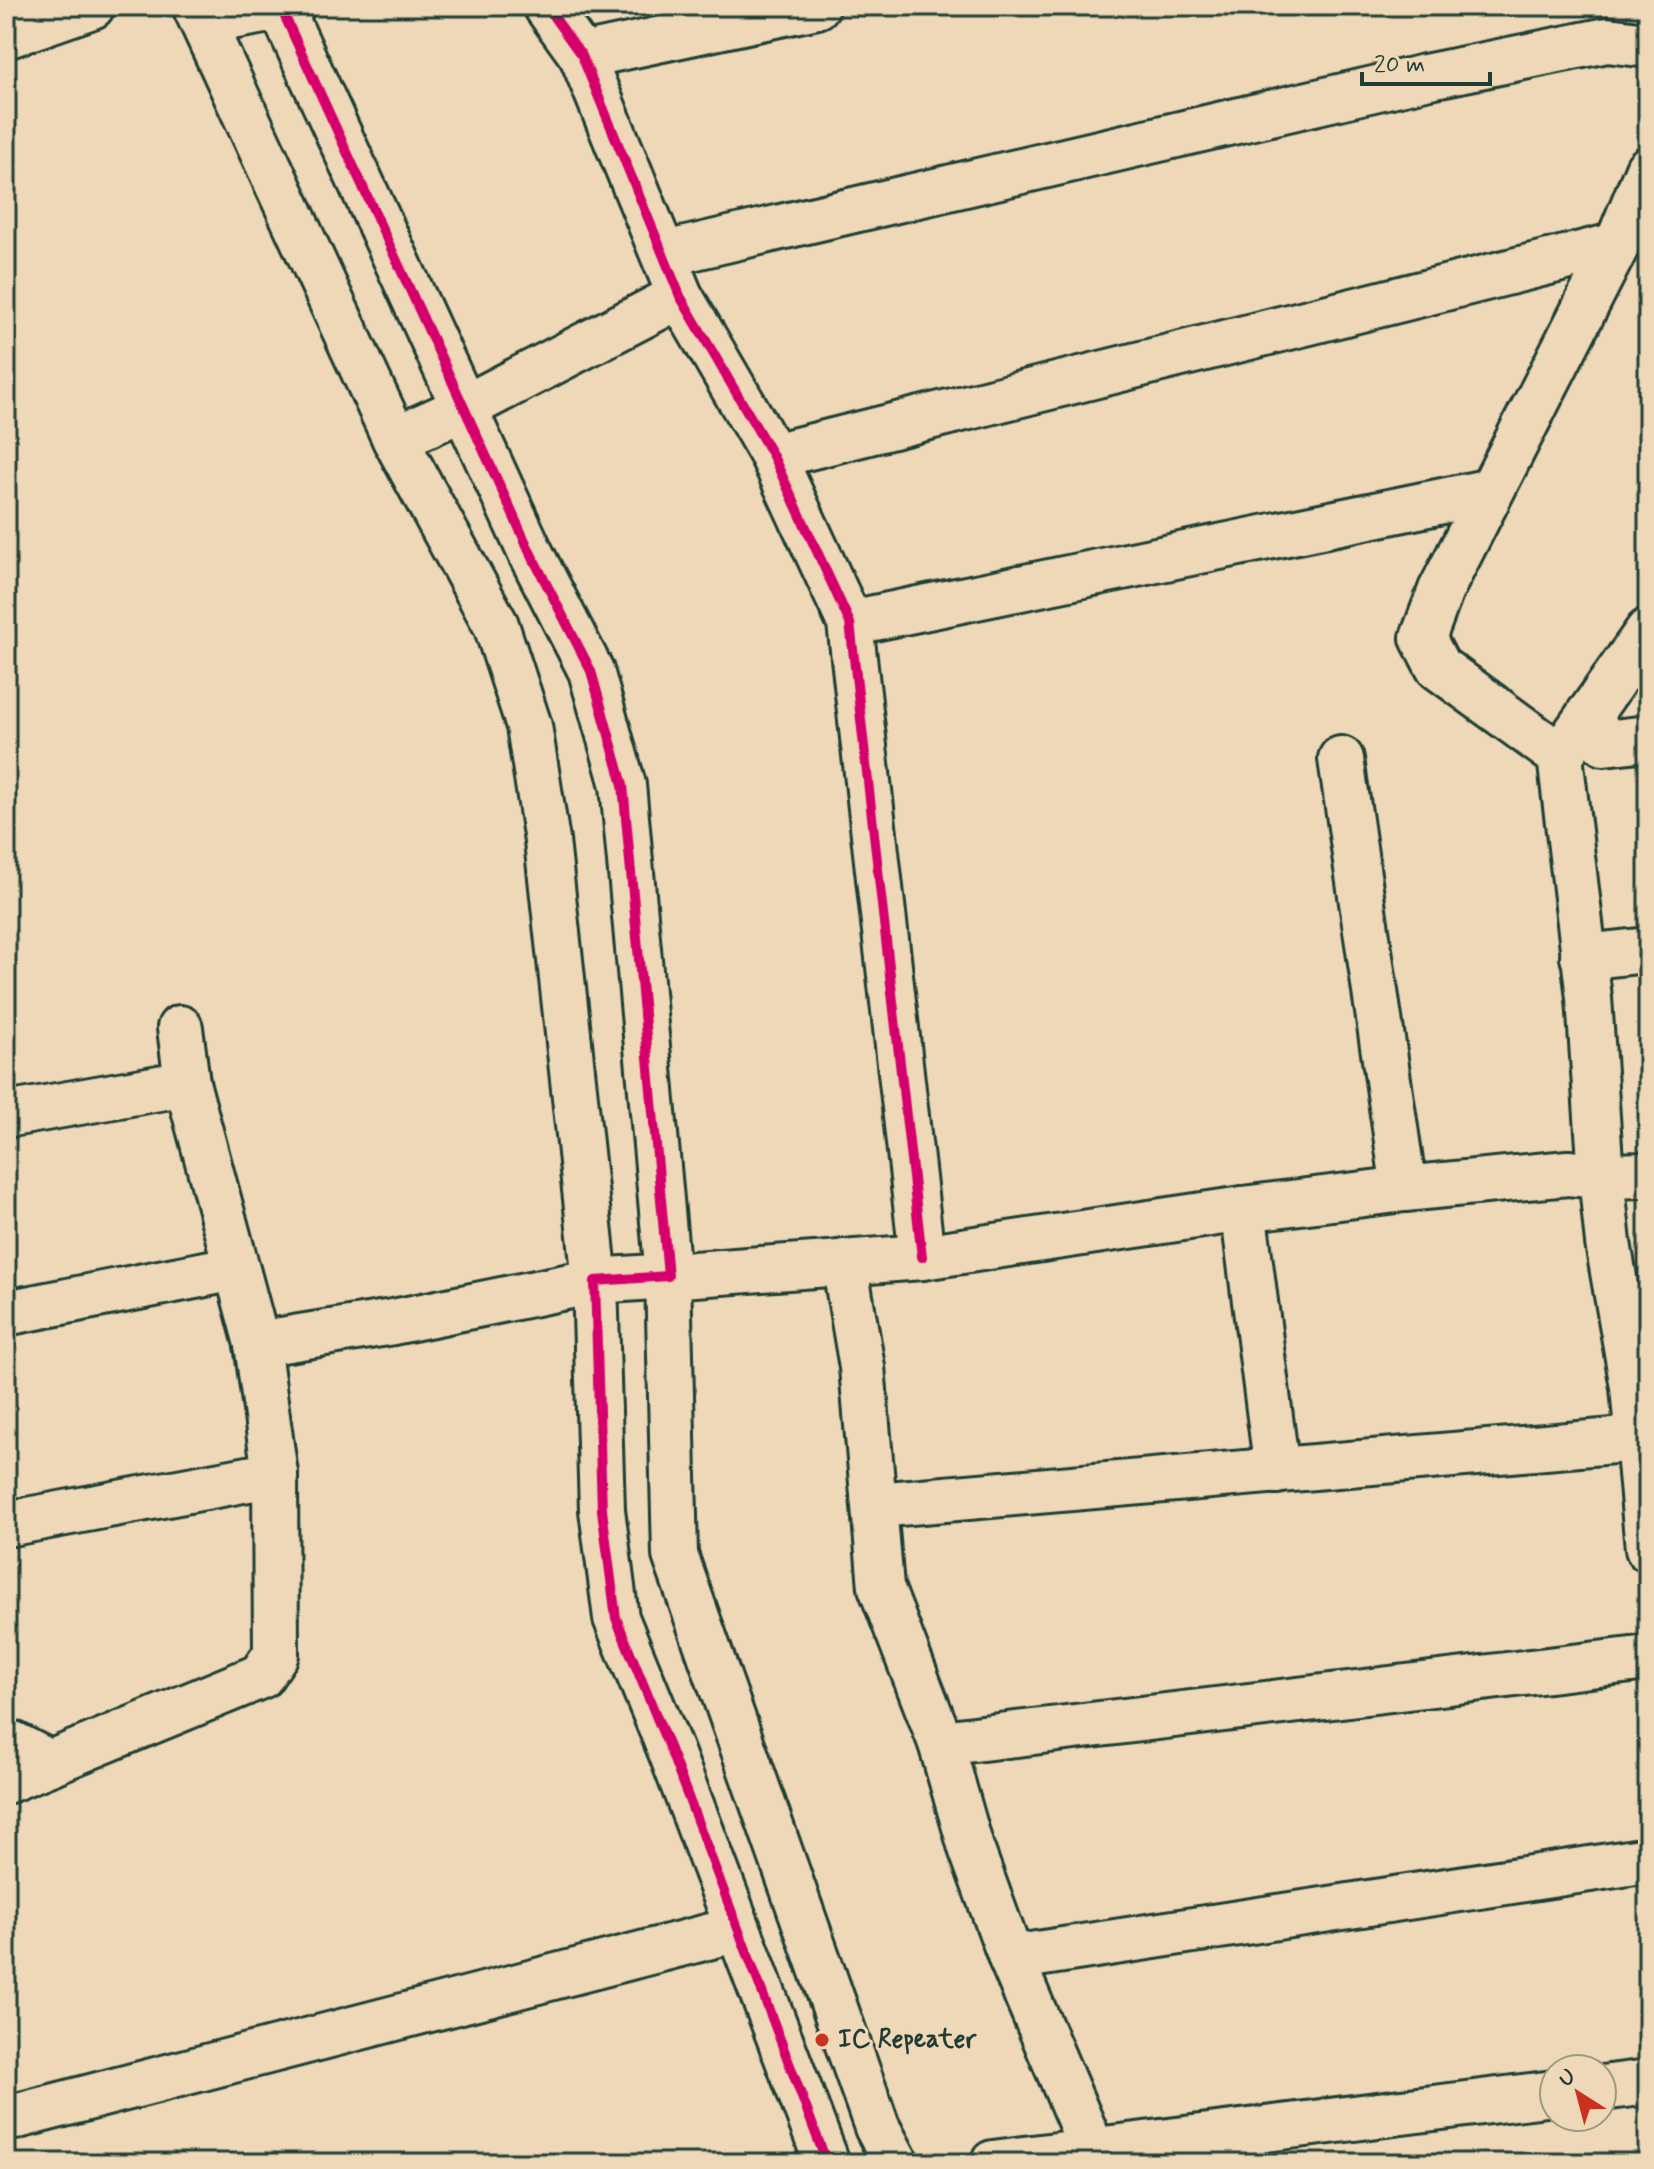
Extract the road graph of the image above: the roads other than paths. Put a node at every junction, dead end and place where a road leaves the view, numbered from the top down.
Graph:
1 (92, 6) edge
2 (546, 6) edge
3 (817, 6) edge
4 (286, 7) edge
5 (199, 14) edge
6 (6, 36) edge
7 (1648, 45) edge
8 (582, 56) junction
9 (1648, 169) edge
10 (1617, 245) junction
11 (665, 254) junction
12 (680, 296) junction
13 (464, 408) junction
14 (395, 439) junction
15 (773, 456) junction
16 (1491, 491) junction
17 (850, 623) junction
18 (1648, 631) edge
19 (1589, 714) junction
20 (1648, 738) edge
21 (1560, 756) junction
22 (1341, 759) dead end
23 (1648, 950) edge
24 (1583, 957) junction
25 (180, 1028) dead end
26 (187, 1083) junction
27 (6, 1115) edge
28 (1648, 1175) edge
29 (1601, 1176) junction
30 (1404, 1189) junction
31 (1243, 1209) junction
32 (922, 1257) junction
33 (844, 1262) junction
34 (236, 1268) junction
35 (668, 1276) junction
36 (595, 1281) junction
37 (6, 1313) edge
38 (257, 1344) junction
39 (1644, 1439) edge
40 (1277, 1471) junction
41 (275, 1474) junction
42 (876, 1505) junction
43 (6, 1524) edge
44 (1648, 1549) edge
45 (1648, 1658) edge
46 (941, 1743) junction
47 (6, 1745) edge
48 (50, 1763) junction
49 (6, 1781) edge
50 (1648, 1860) edge
51 (738, 1929) junction
52 (1011, 1958) junction
53 (1648, 2082) edge
54 (1618, 2086) edge
55 (1538, 2095) edge
56 (6, 2119) edge
57 (1092, 2149) junction
58 (827, 2163) edge
59 (896, 2163) edge
60 (993, 2163) edge

1 - 6 street
2 - 8 street
3 - 8 street
4 - 5 street
4 - 13 street
5 - 14 street
7 - 11 street
8 - 11 street
9 - 10 street
10 - 15 street
10 - 16 street
11 - 12 street
12 - 13 street
12 - 15 street
13 - 14 street
13 - 35 street
14 - 36 street
15 - 17 street
16 - 17 street
16 - 21 street
17 - 32 street
18 - 19 street
19 - 20 street
19 - 21 street
21 - 24 street
22 - 30 street
23 - 24 street
24 - 29 street
25 - 26 street
26 - 27 street
26 - 34 street
28 - 29 street
29 - 30 street
29 - 39 street
30 - 31 street
31 - 32 street
31 - 40 street
32 - 33 street
33 - 35 street
33 - 42 street
34 - 37 street
34 - 38 street
35 - 36 street
35 - 59 street
36 - 38 street
36 - 51 street
38 - 41 street
39 - 40 street
39 - 44 street
40 - 42 street
41 - 43 street
41 - 48 street
42 - 46 street
45 - 46 street
46 - 52 street
47 - 48 street
48 - 49 street
50 - 52 street
51 - 56 street
51 - 58 street
52 - 57 street
53 - 54 street
55 - 57 street
57 - 60 street

